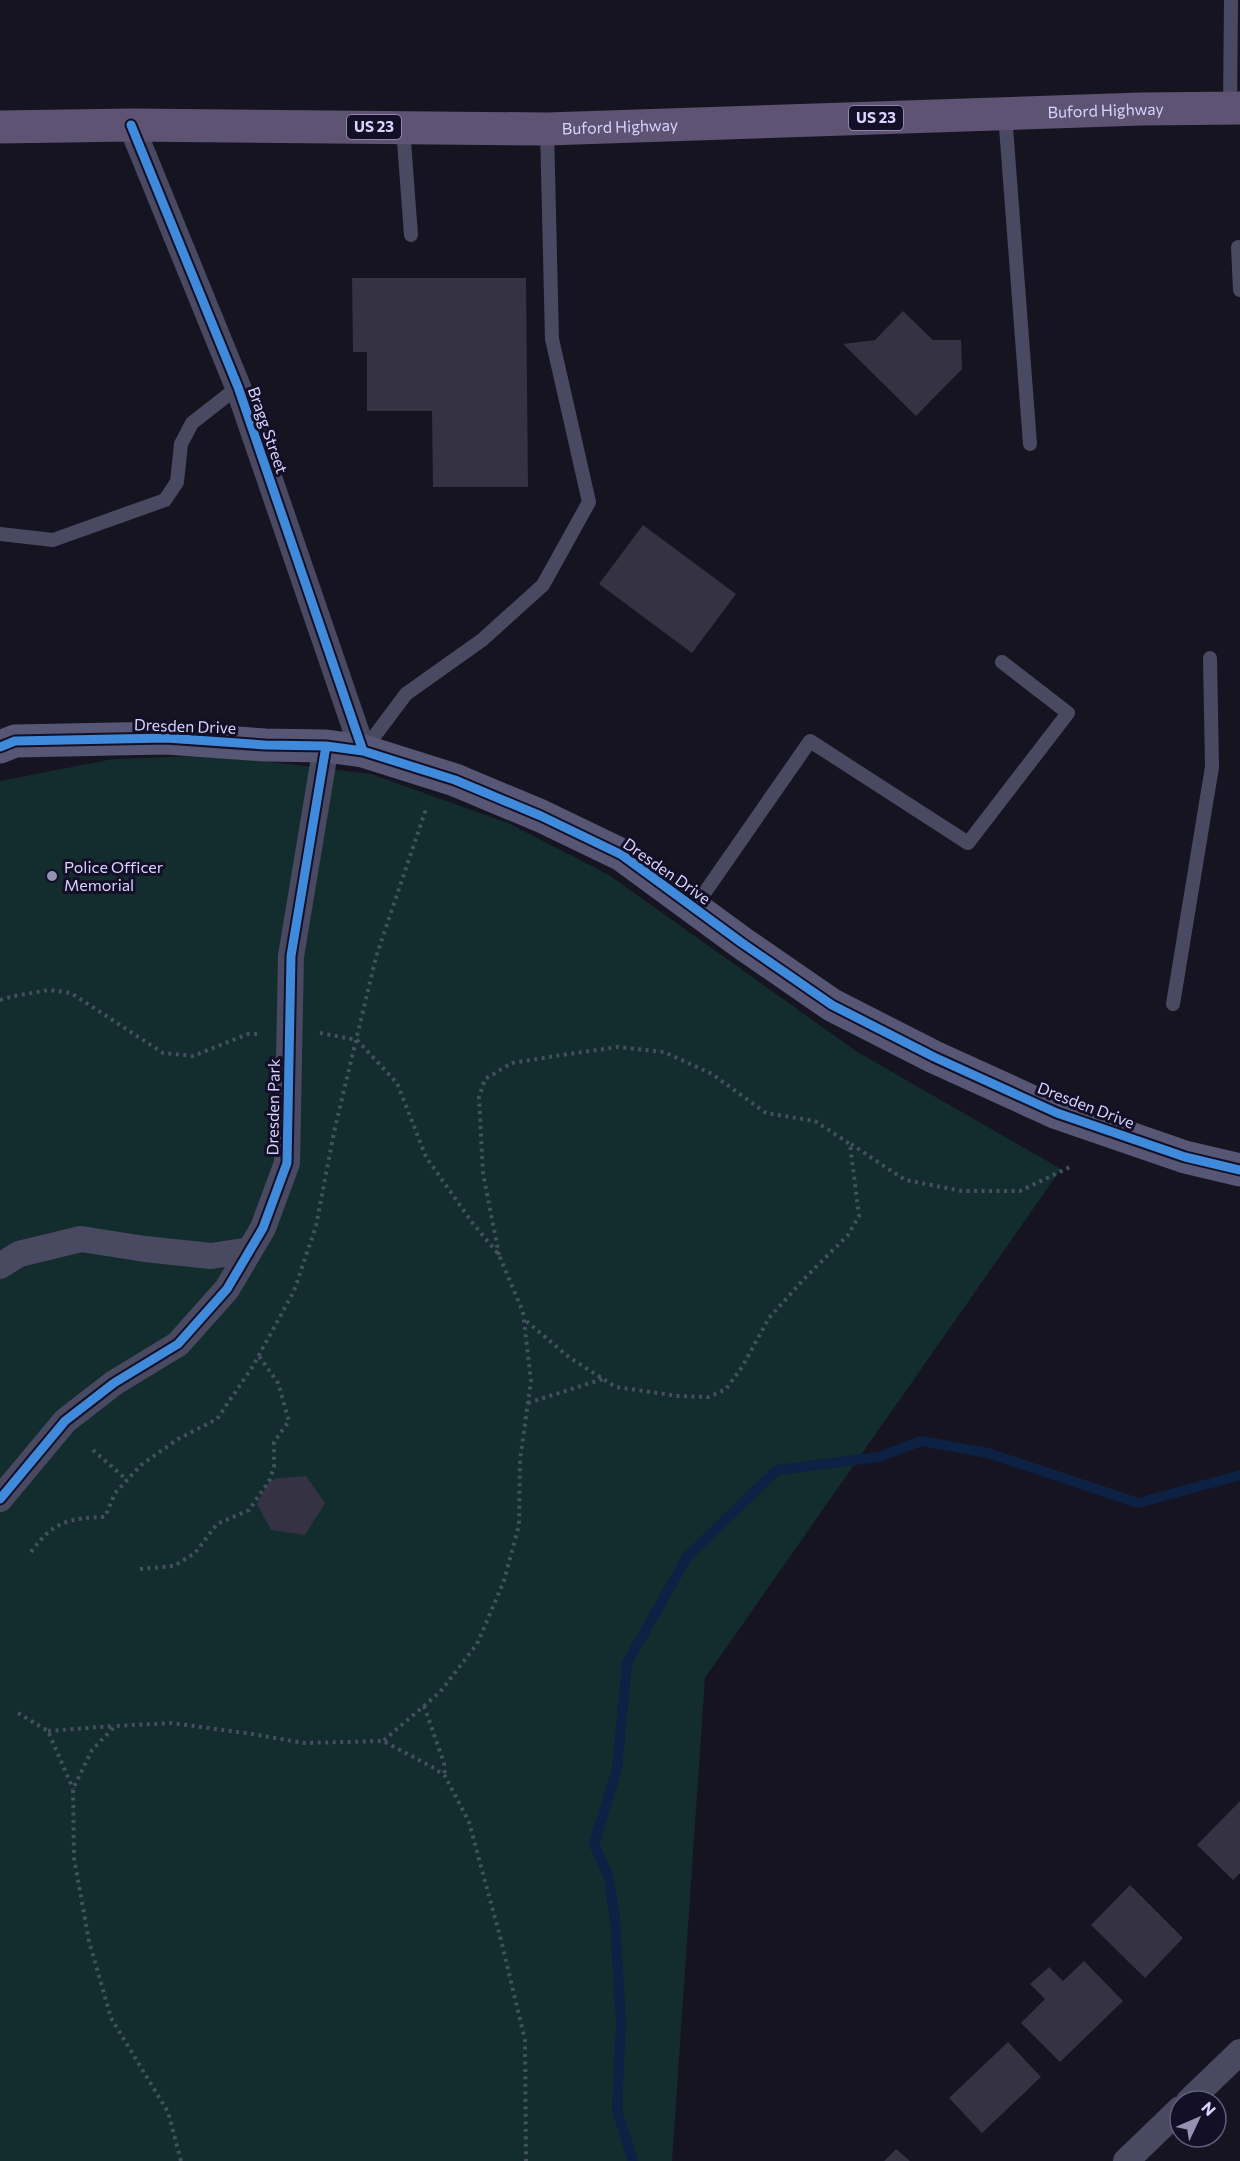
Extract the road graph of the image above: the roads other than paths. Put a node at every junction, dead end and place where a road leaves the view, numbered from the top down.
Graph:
1 (1231, 0) edge
2 (1235, 108) edge
3 (1005, 114) junction
4 (130, 125) junction
5 (0, 127) edge
6 (403, 128) junction
7 (547, 129) junction
8 (411, 235) dead end
9 (1238, 247) dead end
10 (1240, 290) edge
11 (238, 387) junction
12 (1030, 444) dead end
13 (0, 534) edge
14 (1210, 658) dead end
15 (1002, 662) dead end
16 (326, 746) junction
17 (0, 747) edge
18 (363, 752) junction
19 (694, 908) junction
20 (1173, 1004) dead end
21 (1240, 1170) edge
22 (250, 1251) junction
23 (0, 1266) edge
24 (0, 1499) edge
25 (1240, 2052) edge
26 (1201, 2089) edge
27 (1168, 2121) edge
28 (1126, 2161) edge

1 - 2 lane
2 - 3 main road, Buford Highway / US 23
3 - 7 main road, Buford Highway / US 23
3 - 12 lane
4 - 5 main road, Buford Highway / US 23
4 - 6 main road, Buford Highway / US 23
4 - 11 street, Bragg Street
6 - 7 main road, Buford Highway / US 23
6 - 8 lane
7 - 18 lane
9 - 10 lane
11 - 13 lane
11 - 18 street, Bragg Street
14 - 20 lane
15 - 19 lane
16 - 17 street, Dresden Drive
16 - 18 street, Dresden Drive
16 - 22 street, Dresden Park
18 - 19 street, Dresden Drive
19 - 21 street, Dresden Drive
22 - 23 street
22 - 24 street, Dresden Park
25 - 26 street
27 - 28 street

